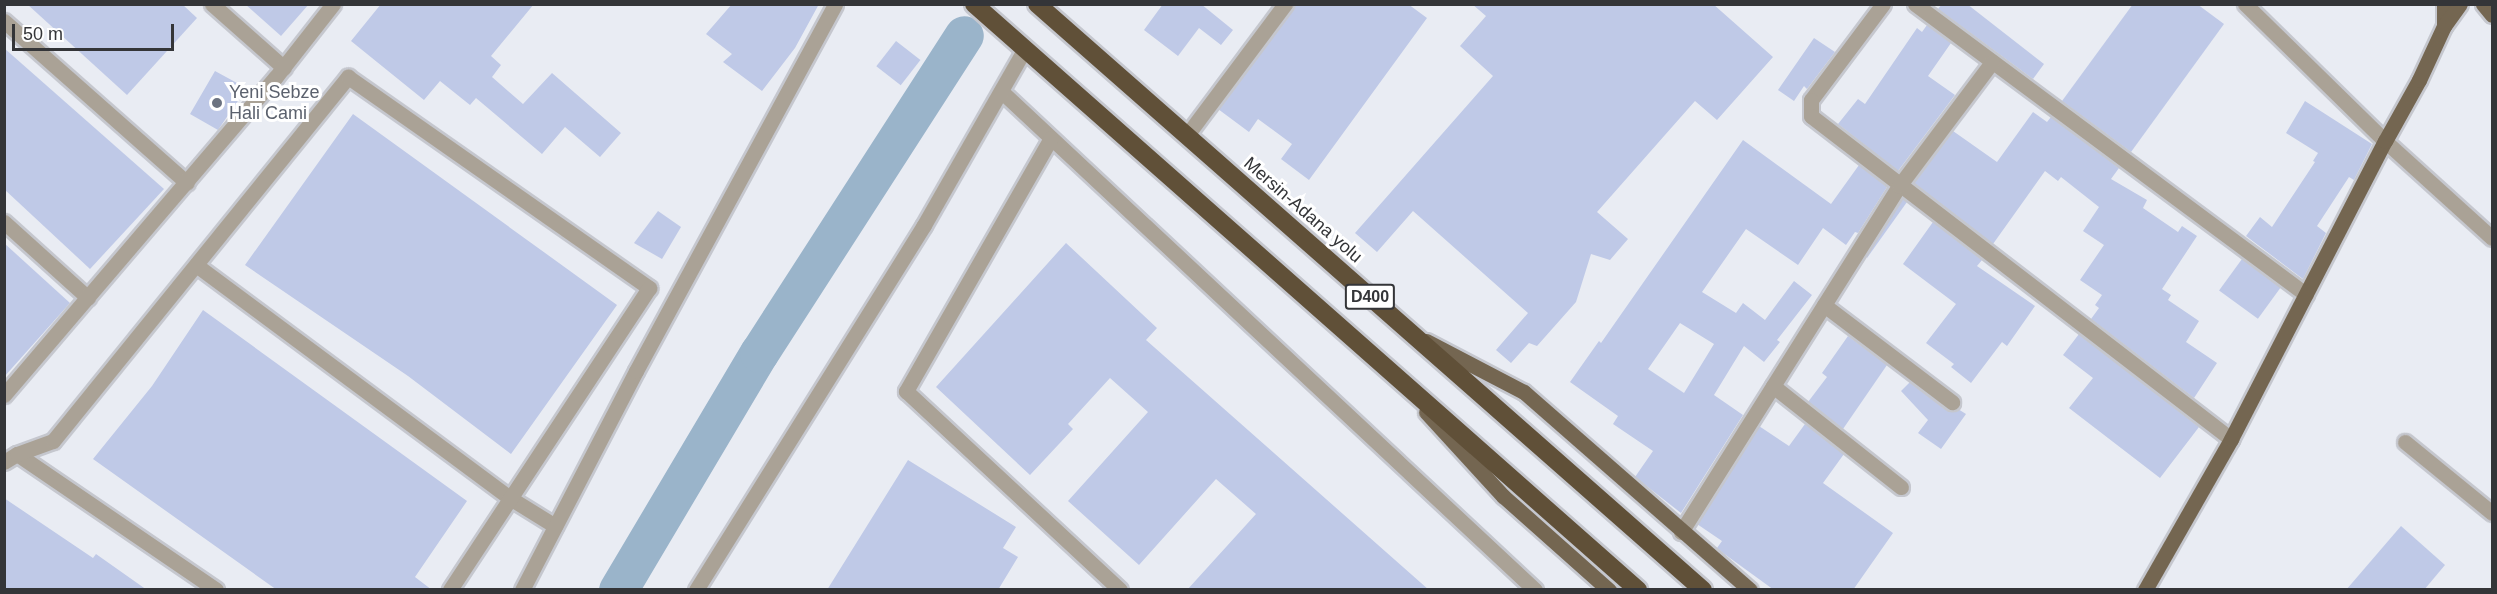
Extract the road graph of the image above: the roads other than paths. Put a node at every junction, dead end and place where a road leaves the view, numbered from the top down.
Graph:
1 (212, 4) edge
2 (333, 4) edge
3 (835, 4) edge
4 (974, 4) edge
5 (1285, 4) edge
6 (1883, 4) edge
7 (1915, 4) edge
8 (2245, 4) edge
9 (2444, 4) edge
10 (2460, 4) edge
11 (2482, 4) edge
12 (1039, 5) edge
13 (2493, 15) edge
14 (4, 21) edge
15 (2444, 26) junction
16 (1025, 50) junction
17 (1992, 62) junction
18 (284, 68) junction
19 (1001, 92) junction
20 (1186, 135) junction
21 (1051, 138) junction
22 (2385, 141) junction
23 (187, 183) junction
24 (1899, 186) junction
25 (4, 222) edge
26 (2493, 238) edge
27 (196, 265) junction
28 (2306, 294) junction
29 (88, 298) junction
30 (1824, 305) junction
31 (1410, 332) junction
32 (1381, 364) junction
33 (1773, 386) junction
34 (4, 395) edge
35 (1952, 402) dead end
36 (2231, 439) junction
37 (2405, 442) dead end
38 (11, 458) edge
39 (1901, 487) dead end
40 (510, 498) junction
41 (2493, 513) edge
42 (555, 526) junction
43 (1681, 532) junction
44 (216, 590) edge
45 (450, 590) edge
46 (522, 590) edge
47 (696, 590) edge
48 (1120, 590) edge
49 (1535, 590) edge
50 (1609, 590) edge
51 (1638, 590) edge
52 (1703, 590) edge
53 (1750, 590) edge
54 (2145, 590) edge

1 - 18 street
2 - 18 street
3 - 42 street
4 - 16 highway, D400
5 - 20 street
6 - 24 street
7 - 17 street
8 - 22 street
9 - 15 main road
10 - 15 main road
11 - 13 main road
12 - 20 highway, Mersin-Adana yolu / D400
14 - 23 street
15 - 22 main road
16 - 19 street
16 - 32 highway, D400
17 - 24 street
17 - 28 street
18 - 23 street
19 - 21 street
19 - 47 street
20 - 31 highway, Mersin-Adana yolu / D400
21 - 48 street
21 - 49 street
22 - 26 street
22 - 28 main road
23 - 29 street
24 - 30 street
24 - 36 street
25 - 29 street
27 - 38 street
27 - 40 street
27 - 40 street
28 - 36 main road
29 - 34 street
30 - 33 street
30 - 35 street
31 - 43 main road
31 - 52 highway, Mersin-Adana yolu / D400
32 - 50 main road
32 - 51 highway, D400
33 - 39 street
33 - 43 street
36 - 54 main road
37 - 41 street
38 - 44 street
40 - 42 street
40 - 45 street
42 - 46 street
43 - 53 main road

